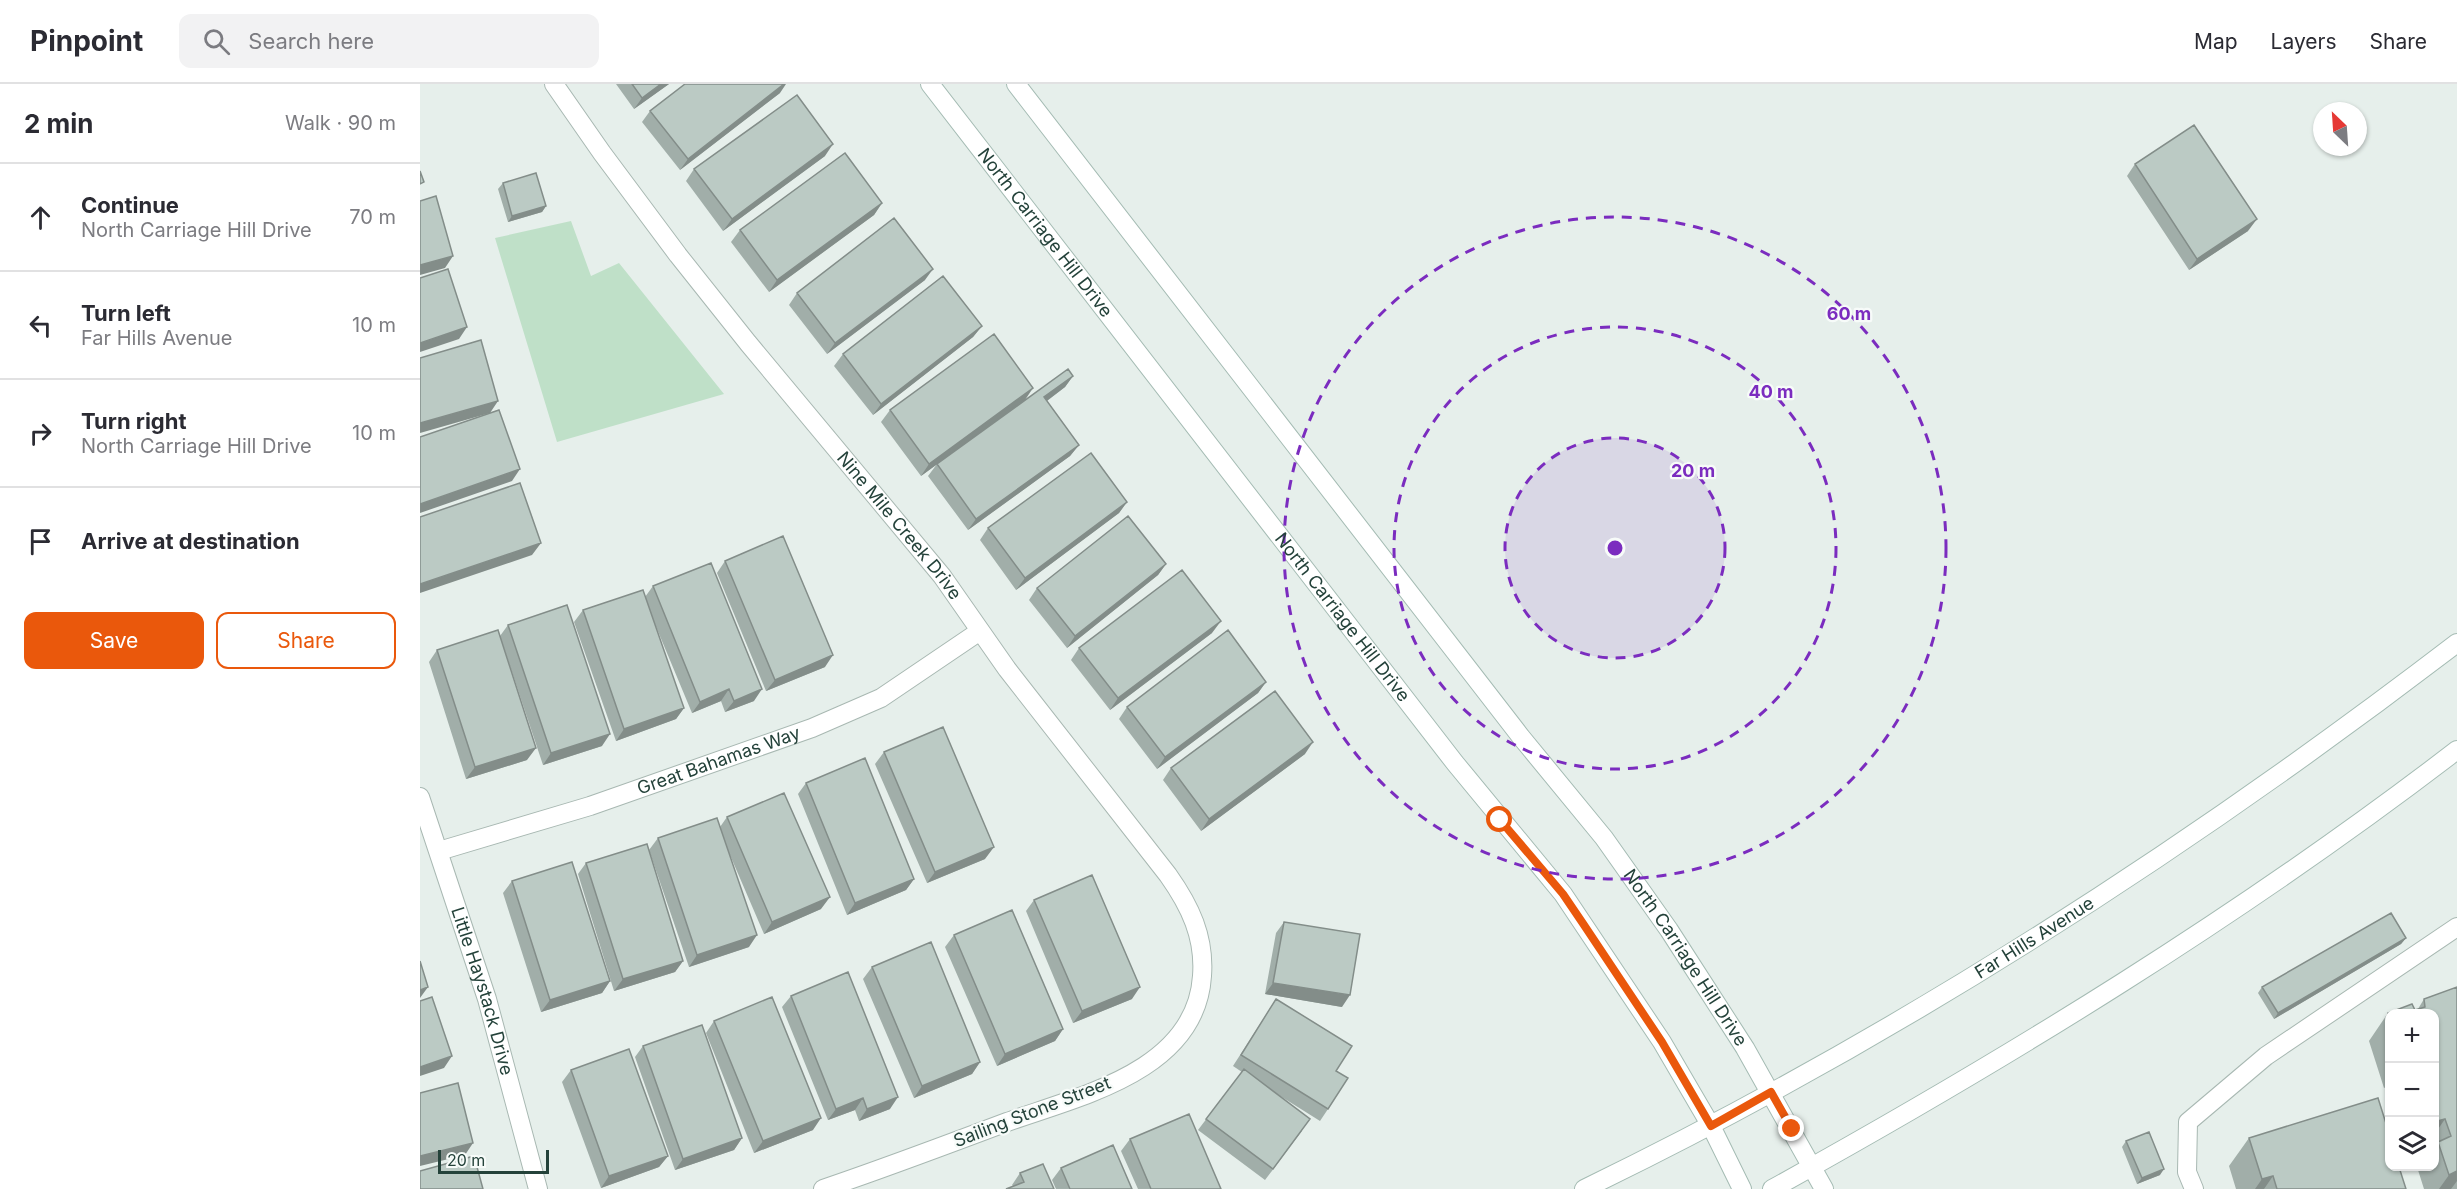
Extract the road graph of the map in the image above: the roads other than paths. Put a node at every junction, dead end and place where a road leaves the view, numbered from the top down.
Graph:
1 (554, 84) edge
2 (930, 84) edge
3 (1016, 84) edge
4 (980, 631) junction
5 (2457, 643) edge
6 (2457, 750) edge
7 (420, 797) edge
8 (439, 851) junction
9 (2457, 927) edge
10 (1201, 986) joint
11 (1771, 1092) junction
12 (1711, 1126) junction
13 (1813, 1167) junction
14 (538, 1189) edge
15 (823, 1189) edge
16 (1584, 1189) edge
17 (1742, 1189) edge
18 (1772, 1189) edge
19 (1824, 1189) edge
20 (2194, 1189) edge

1 - 4 street, Nine Mile Creek Drive
2 - 12 street, North Carriage Hill Drive
3 - 11 street, North Carriage Hill Drive
4 - 8 street, Great Bahamas Way
4 - 10 street, Nine Mile Creek Drive
5 - 11 street, Far Hills Avenue
6 - 13 street
7 - 8 street, Little Haystack Drive
8 - 14 street, Little Haystack Drive
9 - 20 street
10 - 15 street, Sailing Stone Street
11 - 12 street, Far Hills Avenue
11 - 13 street, North Carriage Hill Drive
12 - 16 street, Far Hills Avenue
12 - 17 street, North Carriage Hill Drive
13 - 18 street
13 - 19 street, North Carriage Hill Drive

